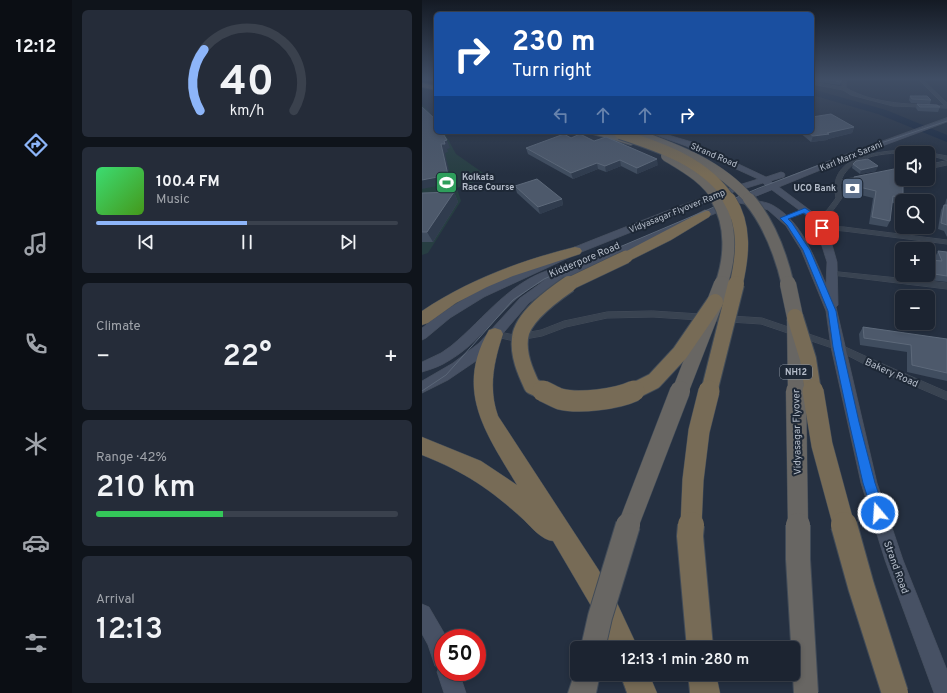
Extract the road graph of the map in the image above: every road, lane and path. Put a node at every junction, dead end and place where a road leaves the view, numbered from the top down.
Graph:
1 (947, 112) edge
2 (947, 120) edge
3 (657, 134) edge
4 (623, 135) edge
5 (880, 136) junction
6 (899, 136) junction
7 (947, 158) edge
8 (947, 163) edge
9 (935, 166) edge
10 (872, 176) edge
11 (837, 183) junction
12 (769, 184) junction
13 (755, 193) joint
14 (735, 201) junction
15 (705, 214) junction
16 (794, 214) junction
17 (820, 224) junction
18 (947, 242) edge
19 (575, 251) junction
20 (832, 273) junction
21 (947, 286) edge
22 (715, 302) junction
23 (832, 311) junction
24 (795, 317) junction
25 (422, 319) edge
26 (495, 334) junction
27 (422, 335) edge
28 (838, 347) junction
29 (446, 357) junction
30 (422, 366) edge
31 (457, 366) junction
32 (422, 387) edge
33 (947, 396) edge
34 (432, 450) edge
35 (571, 547) junction
36 (422, 614) edge
37 (434, 635) edge
38 (595, 641) edge
39 (621, 641) edge
40 (699, 641) edge
41 (451, 681) edge
42 (585, 681) edge
43 (637, 681) edge
44 (703, 681) edge
45 (455, 693) edge
46 (582, 693) edge
47 (642, 693) edge
48 (705, 693) edge
49 (806, 693) edge
50 (895, 693) edge
51 (945, 693) edge

1 - 5 main road
2 - 6 main road, Karl Marx Sarani
3 - 12 main road, Strand Road
4 - 22 highway, Vidyasagar Flyover / NH12, bridge
4 - 24 highway, Vidyasagar Flyover / NH12, bridge
4 - 40 highway, bridge
5 - 6 main road
5 - 12 main road
6 - 12 main road, Karl Marx Sarani
7 - 11 street
8 - 9 street
10 - 11 street
11 - 17 street
12 - 13 main road, Karl Marx Sarani
12 - 16 main road, Strand Road
12 - 19 main road, Vidyasagar Flyover Ramp
12 - 29 main road, Kidderpore Road
13 - 14 main road, Kidderpore Road
14 - 15 main road, Kidderpore Road
14 - 16 main road, Strand Road
15 - 22 highway, bridge
15 - 26 main road, Kidderpore Road
16 - 17 main road
16 - 23 main road, Strand Road
17 - 18 street
17 - 20 main road
19 - 25 highway
19 - 27 main road, Vidyasagar Flyover Ramp
20 - 21 street
20 - 23 main road
22 - 38 highway, Vidyasagar Flyover / NH12, bridge
23 - 28 main road, Strand Road
24 - 49 highway, Vidyasagar Flyover / NH12, bridge
24 - 50 highway, bridge
26 - 28 street, Bakery Road
26 - 31 main road, Kidderpore Road
26 - 35 highway
28 - 33 street, Bakery Road
28 - 51 main road, Strand Road
29 - 30 main road, Kidderpore Road
29 - 31 main road
31 - 32 main road, Kidderpore Road
34 - 35 highway
35 - 39 highway
36 - 37 main road
41 - 45 main road
42 - 46 highway
43 - 47 highway
44 - 48 highway

